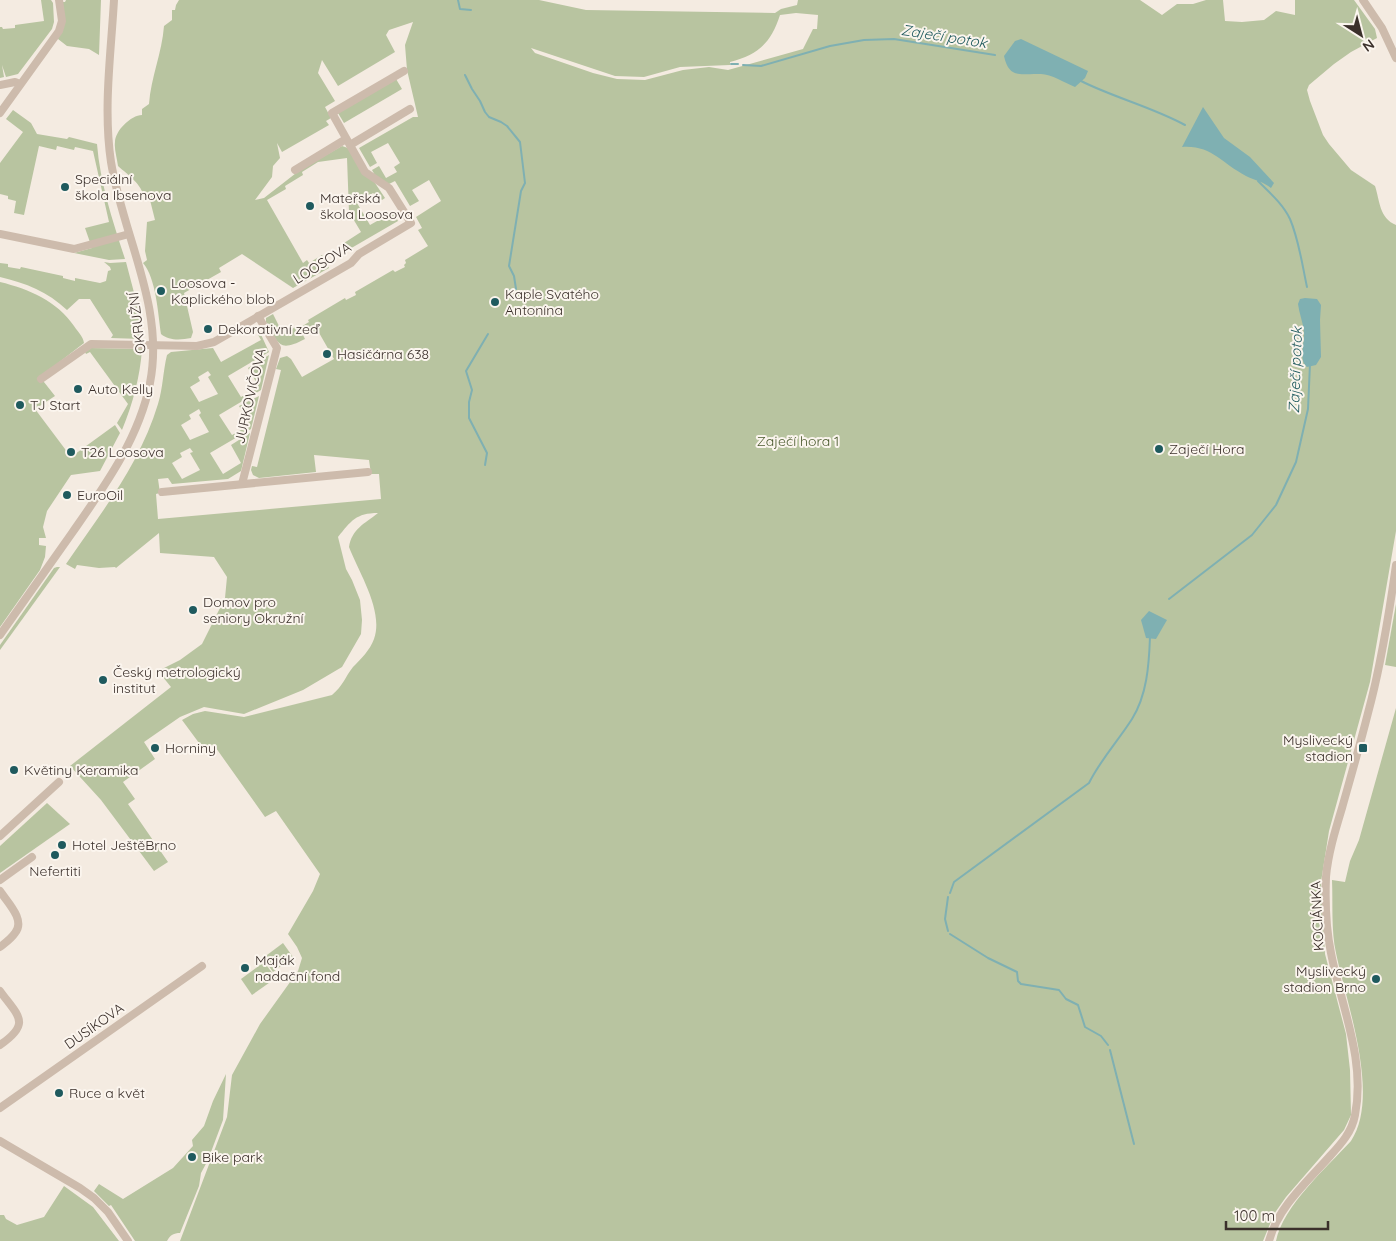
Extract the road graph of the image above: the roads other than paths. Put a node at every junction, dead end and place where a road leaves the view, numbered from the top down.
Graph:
1 (59, 0) edge
2 (114, 0) edge
3 (1363, 0) edge
4 (1396, 58) edge
5 (404, 71) dead end
6 (20, 84) junction
7 (0, 85) edge
8 (410, 109) dead end
9 (0, 113) edge
10 (348, 142) junction
11 (295, 170) dead end
12 (0, 234) edge
13 (129, 234) junction
14 (258, 316) junction
15 (154, 345) junction
16 (41, 379) dead end
17 (368, 472) dead end
18 (242, 484) junction
19 (162, 492) dead end
20 (1396, 565) edge
21 (0, 635) edge
22 (60, 782) dead end
23 (0, 836) edge
24 (32, 857) dead end
25 (0, 880) edge
26 (0, 891) edge
27 (0, 947) edge
28 (202, 966) dead end
29 (0, 990) edge
30 (0, 1045) edge
31 (0, 1108) edge
32 (0, 1140) edge
33 (128, 1241) edge
34 (1268, 1241) edge

1 - 6 street
2 - 13 street, OKRUŽNÍ
3 - 4 street
5 - 10 street, LOOSOVA
6 - 7 street
6 - 9 street
8 - 10 street
10 - 11 street
10 - 14 street, LOOSOVA
12 - 13 street
13 - 15 street, OKRUŽNÍ
14 - 15 street, LOOSOVA
14 - 18 street, JURKOVIČOVA
15 - 16 street, LOOSOVA
15 - 21 street, OKRUŽNÍ
17 - 18 street
18 - 19 street
20 - 34 street, KOCIÁNKA
22 - 23 street
24 - 25 street
26 - 27 street
28 - 31 street, DUSÍKOVA
29 - 30 street
32 - 33 street

